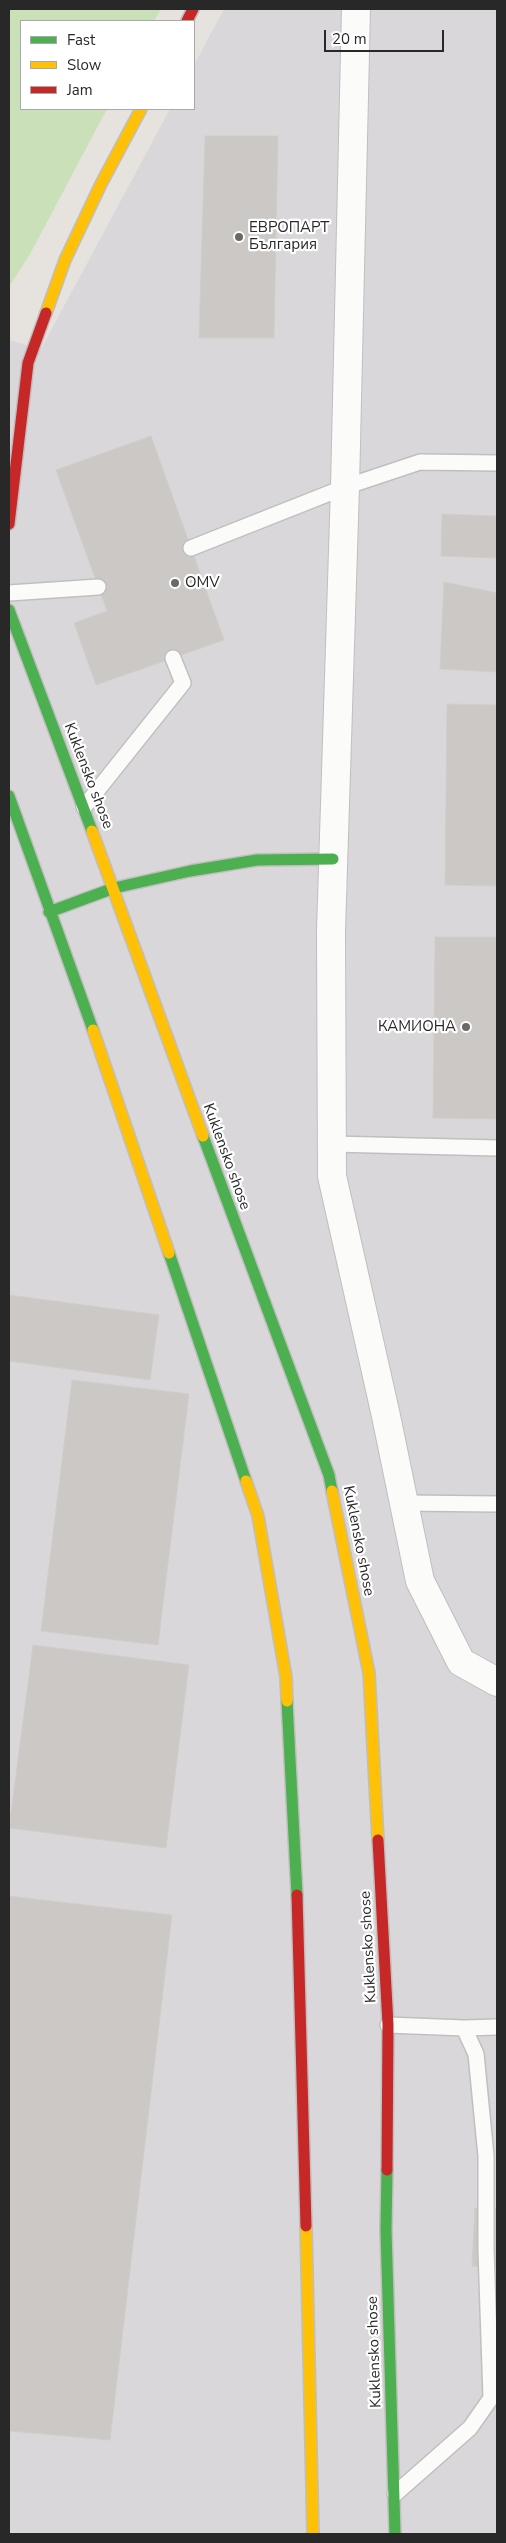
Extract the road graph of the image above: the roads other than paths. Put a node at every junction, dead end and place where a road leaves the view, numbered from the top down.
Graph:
1 (194, 9) edge
2 (356, 9) edge
3 (188, 20) edge
4 (139, 110) edge
5 (497, 462) edge
6 (345, 487) junction
7 (9, 524) edge
8 (191, 548) dead end
9 (98, 587) dead end
10 (9, 593) edge
11 (9, 610) edge
12 (173, 658) dead end
13 (9, 796) edge
14 (84, 807) junction
15 (333, 859) junction
16 (114, 888) junction
17 (49, 912) junction
18 (332, 1144) junction
19 (497, 1148) edge
20 (404, 1503) junction
21 (497, 1504) edge
22 (497, 1682) edge
23 (388, 2025) junction
24 (497, 2027) edge
25 (464, 2028) junction
26 (492, 2157) edge
27 (492, 2250) edge
28 (494, 2396) edge
29 (395, 2494) junction
30 (313, 2534) edge
31 (395, 2534) edge

1 - 3 main road
2 - 6 street
4 - 7 main road
5 - 6 lane
6 - 8 lane
6 - 15 street
9 - 10 lane
11 - 14 main road, Kuklensko shose
12 - 14 lane
13 - 17 main road
14 - 16 main road, Kuklensko shose
15 - 16 main road
15 - 18 street
16 - 17 main road
16 - 23 main road, Kuklensko shose
17 - 30 main road
18 - 19 lane
18 - 20 street
20 - 21 lane
20 - 22 street
23 - 25 lane
23 - 29 main road, Kuklensko shose
24 - 25 lane
25 - 26 lane
26 - 27 lane
27 - 28 lane
28 - 29 lane
29 - 31 main road, Kuklensko shose

